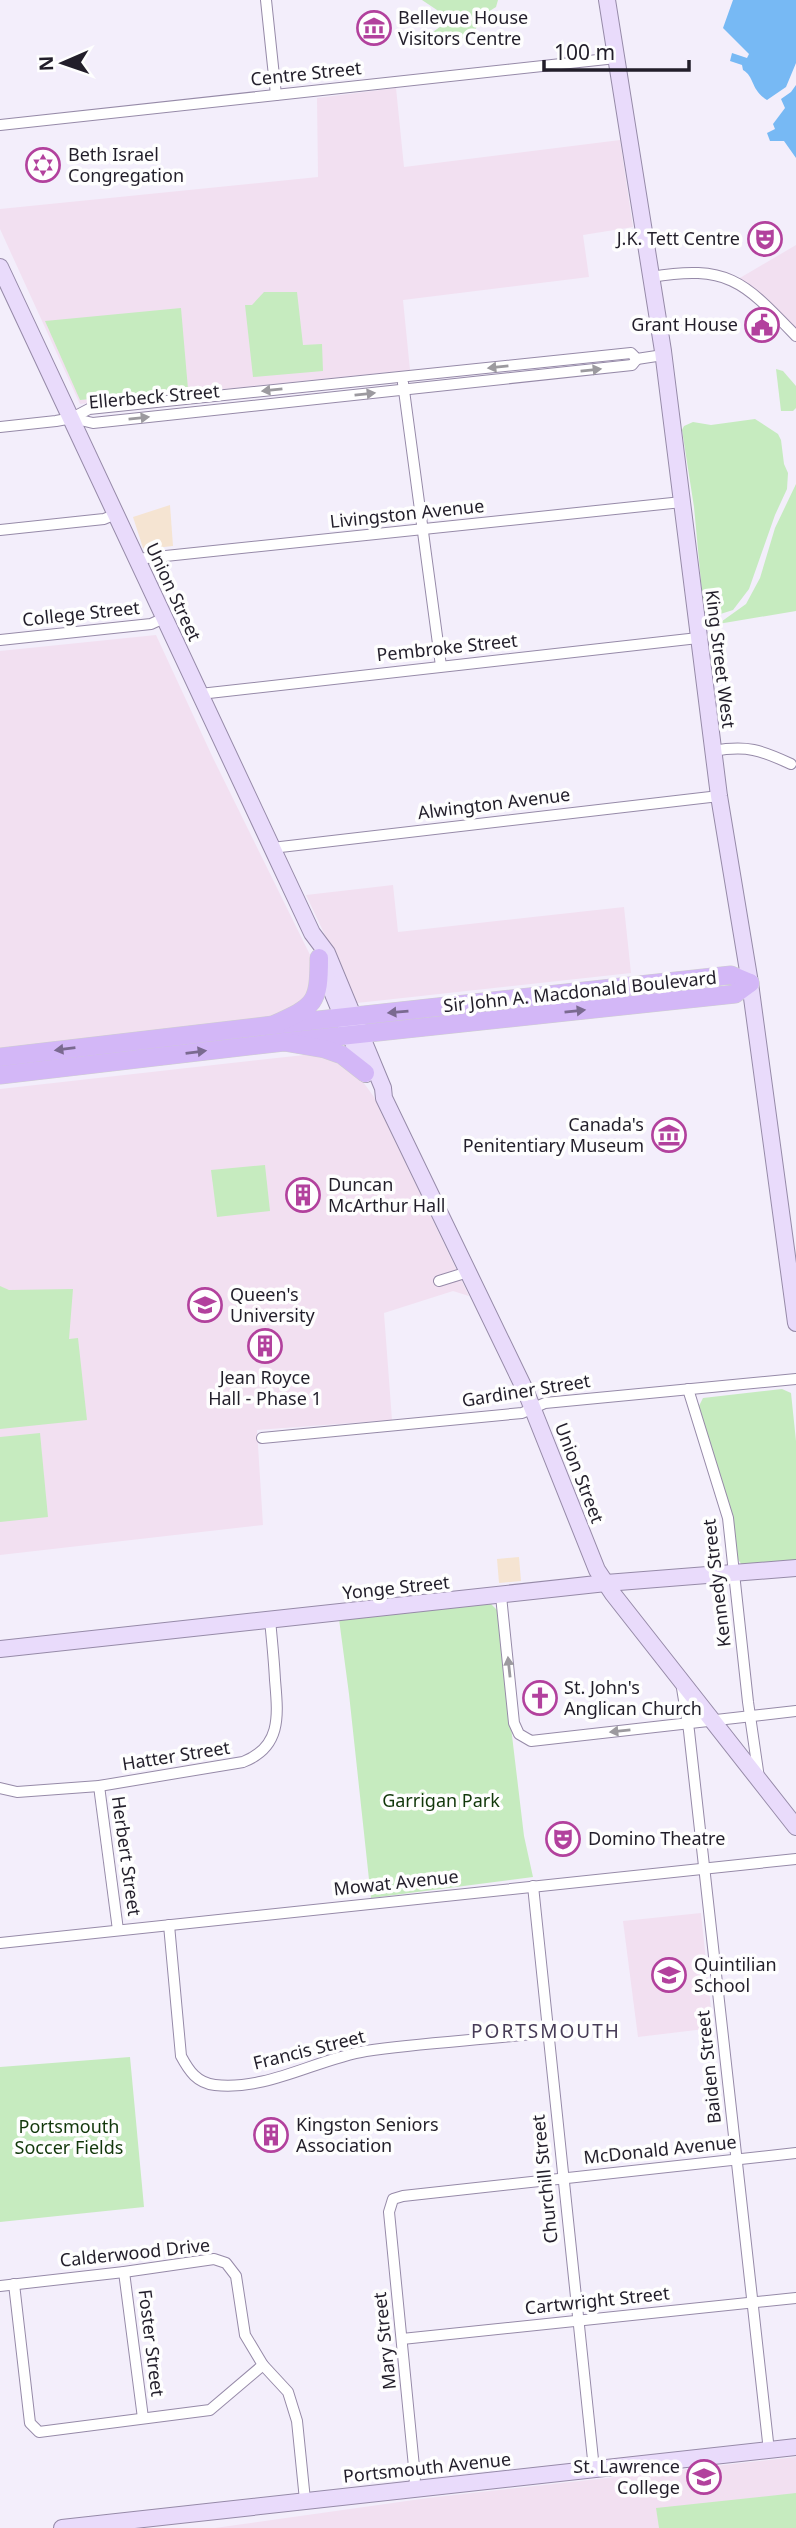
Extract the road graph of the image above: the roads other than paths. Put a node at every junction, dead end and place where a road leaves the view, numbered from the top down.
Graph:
1 (266, 0) edge
2 (607, 0) edge
3 (616, 58) junction
4 (276, 95) junction
5 (0, 125) edge
6 (0, 267) edge
7 (651, 277) junction
8 (796, 336) edge
9 (663, 355) junction
10 (638, 359) junction
11 (402, 377) junction
12 (403, 390) junction
13 (72, 418) junction
14 (0, 427) edge
15 (682, 502) junction
16 (116, 514) junction
17 (0, 530) edge
18 (422, 530) junction
19 (137, 559) junction
20 (164, 618) junction
21 (698, 638) junction
22 (0, 640) edge
23 (441, 666) junction
24 (200, 694) junction
25 (713, 751) junction
26 (794, 763) edge
27 (719, 796) junction
28 (272, 848) junction
29 (312, 933) junction
30 (318, 958) junction
31 (750, 983) junction
32 (347, 1017) junction
33 (273, 1025) junction
34 (355, 1034) junction
35 (284, 1042) junction
36 (0, 1057) edge
37 (365, 1073) junction
38 (0, 1075) edge
39 (384, 1098) junction
40 (468, 1272) junction
41 (439, 1280) dead end
42 (796, 1323) edge
43 (796, 1379) edge
44 (688, 1389) junction
45 (533, 1408) junction
46 (262, 1438) dead end
47 (796, 1568) edge
48 (734, 1573) junction
49 (606, 1583) junction
50 (501, 1596) junction
51 (271, 1620) junction
52 (0, 1649) edge
53 (680, 1680) junction
54 (796, 1711) edge
55 (750, 1715) junction
56 (713, 1720) junction
57 (688, 1724) junction
58 (759, 1778) junction
59 (99, 1786) junction
60 (0, 1788) edge
61 (796, 1827) edge
62 (796, 1859) edge
63 (704, 1867) junction
64 (533, 1886) junction
65 (169, 1925) junction
66 (118, 1930) junction
67 (0, 1943) edge
68 (548, 2032) junction
69 (796, 2153) edge
70 (736, 2159) junction
71 (564, 2178) junction
72 (403, 2196) joint
73 (124, 2272) junction
74 (14, 2284) junction
75 (0, 2286) edge
76 (796, 2298) edge
77 (754, 2302) junction
78 (578, 2321) junction
79 (402, 2339) junction
80 (263, 2365) junction
81 (143, 2418) junction
82 (796, 2446) edge
83 (769, 2451) junction
84 (594, 2469) junction
85 (414, 2490) junction
86 (305, 2500) junction
87 (62, 2528) edge

1 - 4 street
2 - 3 main road, King Street West
3 - 4 street, Centre Street
3 - 7 main road, King Street West
4 - 5 street, Centre Street
6 - 13 main road, Union Street
7 - 8 street
7 - 9 main road, King Street West
9 - 10 street, Ellerbeck Street
9 - 15 main road, King Street West
10 -> 11 street, Ellerbeck Street
12 -> 10 street, Ellerbeck Street
11 - 12 street
11 -> 13 street, Ellerbeck Street
13 -> 12 street, Ellerbeck Street
12 - 18 street
13 - 14 street
13 - 16 main road, Union Street
15 - 18 street, Livingston Avenue
15 - 21 main road, King Street West
16 - 17 street
16 - 19 main road, Union Street
18 - 19 street, Livingston Avenue
18 - 23 street
19 - 20 main road, Union Street
20 - 22 street, College Street
20 - 24 main road, Union Street
21 - 23 street, Pembroke Street
21 - 25 main road, King Street West
23 - 24 street, Pembroke Street
24 - 28 main road, Union Street
25 - 26 street
25 - 27 main road, King Street West
27 - 28 street, Alwington Avenue
27 - 31 main road, King Street West
28 - 29 main road, Union Street
29 - 30 main road, Union Street
29 - 32 main road, Union Street
30 - 32 main road, Union Street
30 - 33 main road
31 -> 32 main road, Sir John A. Macdonald Boulevard
34 -> 31 main road, Sir John A. Macdonald Boulevard
31 - 42 main road, King Street West
32 - 33 main road, Sir John A. Macdonald Boulevard
32 - 34 main road, Union Street
33 -> 36 main road, Sir John A. Macdonald Boulevard
34 - 35 main road, Sir John A. Macdonald Boulevard
34 - 37 main road, Union Street
34 - 39 main road, Union Street
35 - 37 main road
38 -> 35 main road, Sir John A. Macdonald Boulevard
37 - 39 main road, Union Street
39 - 40 main road, Union Street
40 - 41 street
40 - 45 main road, Union Street
43 - 44 street, Gardiner Street
44 - 45 street, Gardiner Street
44 - 48 street, Kennedy Street
45 - 46 street, Gardiner Street
45 - 49 main road, Union Street
47 - 48 main road, Yonge Street
48 - 49 main road, Yonge Street
48 - 55 street, Kennedy Street
49 - 50 main road, Yonge Street
49 - 53 main road, Union Street
50 - 51 main road, Yonge Street
57 -> 50 street
51 - 52 main road, Yonge Street
51 - 59 street, Hatter Street
53 - 56 main road, Union Street
53 - 57 street, Baiden Street
54 - 55 street
55 - 56 street
55 - 58 street, Kennedy Street
56 - 57 street
56 - 58 main road, Union Street
57 - 63 street, Baiden Street
58 - 61 main road, Union Street
59 - 60 street, Hatter Street
59 - 66 street, Herbert Street
62 - 63 street, Mowat Avenue
63 - 64 street, Mowat Avenue
63 - 70 street, Baiden Street
64 - 65 street, Mowat Avenue
64 - 68 street, Churchill Street
65 - 66 street, Mowat Avenue
65 - 68 street, Francis Street
66 - 67 street, Mowat Avenue
68 - 71 street, Churchill Street
69 - 70 street, McDonald Avenue
70 - 71 street, McDonald Avenue
70 - 77 street, Baiden Street
71 - 72 street, McDonald Avenue
71 - 78 street, Churchill Street
72 - 79 street, Mary Street
73 - 74 street, Calderwood Drive
73 - 80 street, Calderwood Drive
73 - 81 street, Foster Street
74 - 75 street, Calderwood Drive
74 - 81 street
76 - 77 street, Cartwright Street
77 - 78 street, Cartwright Street
77 - 83 street, Baiden Street
78 - 79 street, Cartwright Street
78 - 84 street, Churchill Street
79 - 85 street, Mary Street
80 - 81 street
80 - 86 street, Calderwood Drive
82 - 83 main road, Portsmouth Avenue
83 - 84 main road, Portsmouth Avenue
84 - 85 main road, Portsmouth Avenue
85 - 86 main road, Portsmouth Avenue
86 - 87 main road, Portsmouth Avenue

